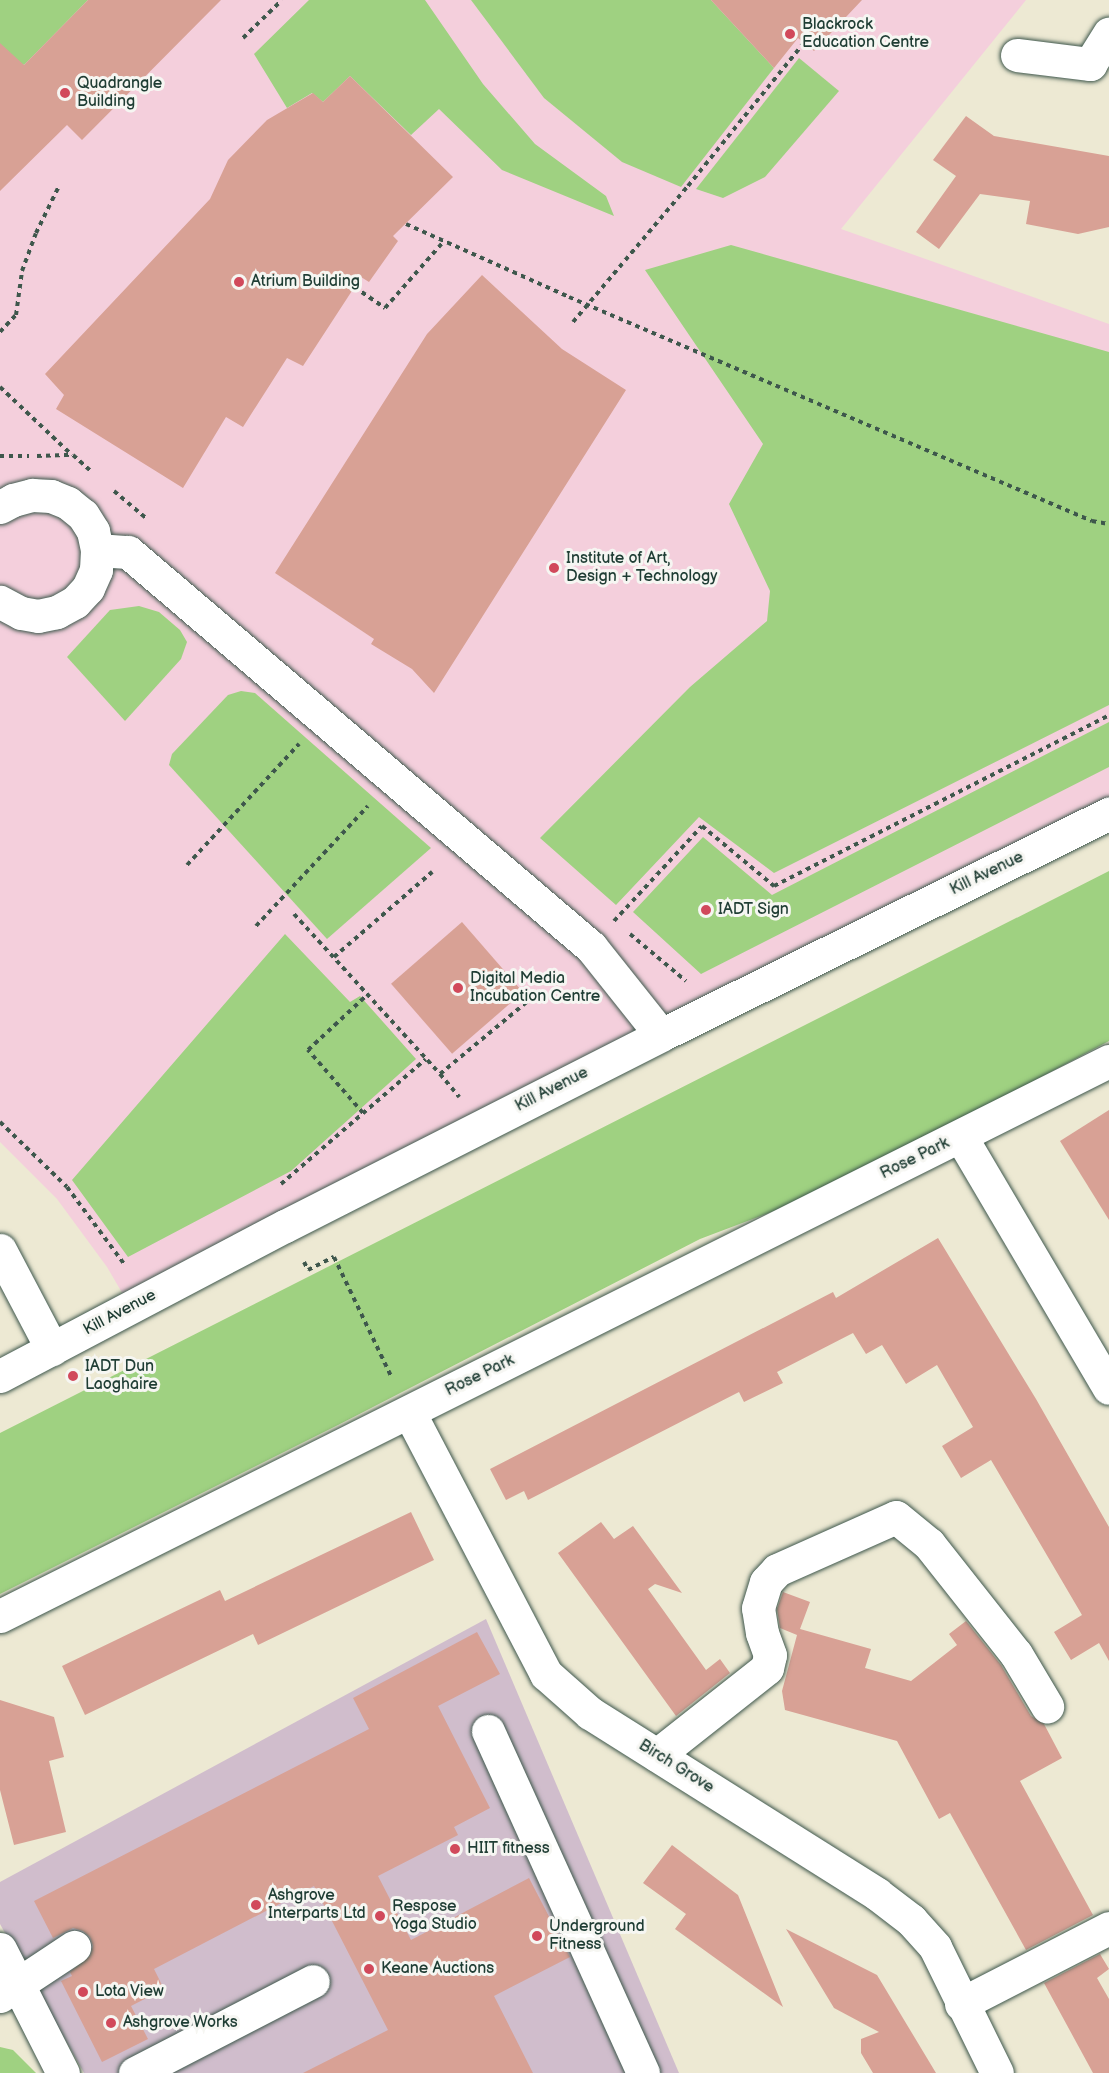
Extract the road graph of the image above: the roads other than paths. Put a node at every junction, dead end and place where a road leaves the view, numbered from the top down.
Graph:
1 (1109, 33) edge
2 (1017, 55) dead end
3 (0, 507) edge
4 (97, 550) junction
5 (0, 602) edge
6 (1109, 814) edge
7 (661, 1035) junction
8 (1109, 1061) edge
9 (961, 1137) junction
10 (0, 1250) edge
11 (52, 1349) junction
12 (0, 1377) edge
13 (1109, 1388) edge
14 (409, 1412) junction
15 (0, 1616) edge
16 (1047, 1706) dead end
17 (488, 1731) dead end
18 (657, 1755) junction
19 (1109, 1928) edge
20 (74, 1947) dead end
21 (0, 1949) edge
22 (313, 1982) dead end
23 (9, 1990) edge
24 (961, 2004) junction
25 (63, 2073) edge
26 (135, 2073) edge
27 (643, 2073) edge
28 (997, 2073) edge

1 - 2 street
3 - 4 street
4 - 5 street
4 - 7 street
6 - 7 street, Kill Avenue
7 - 11 street, Kill Avenue
8 - 9 street, Rose Park
9 - 13 street, Rose Park
9 - 14 street, Rose Park
10 - 11 street
11 - 12 street, Kill Avenue
14 - 15 street, Rose Park
14 - 18 street, Birch Grove
16 - 18 street
17 - 27 street
18 - 24 street, Birch Grove
19 - 24 street
20 - 23 street
21 - 23 street
22 - 26 street
23 - 25 street
24 - 28 street, Birch Grove

